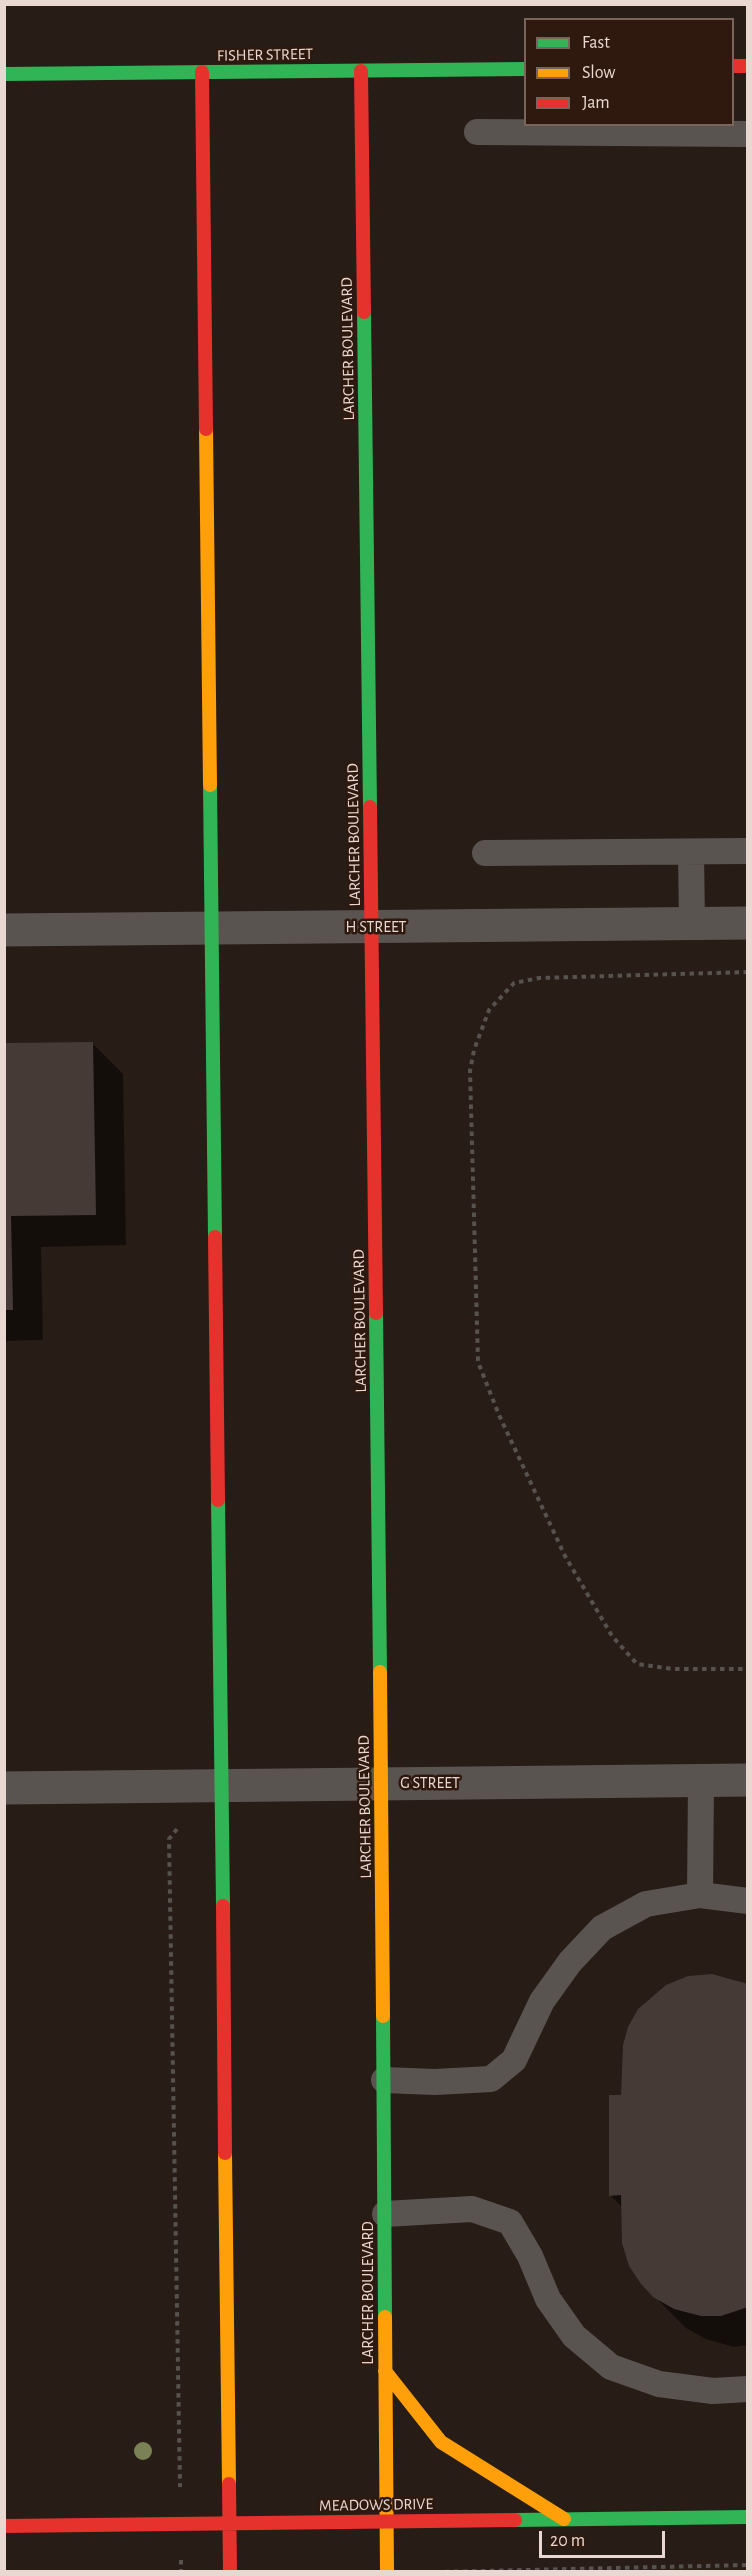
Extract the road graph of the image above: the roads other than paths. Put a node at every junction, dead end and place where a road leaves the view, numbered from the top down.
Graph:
1 (524, 69) edge
2 (361, 71) junction
3 (202, 72) junction
4 (4, 74) edge
5 (477, 132) dead end
6 (747, 134) edge
7 (747, 851) edge
8 (691, 852) junction
9 (484, 853) dead end
10 (747, 923) edge
11 (692, 924) junction
12 (212, 927) junction
13 (372, 927) junction
14 (4, 930) edge
15 (701, 1780) junction
16 (747, 1780) edge
17 (381, 1783) junction
18 (221, 1785) junction
19 (4, 1788) edge
20 (700, 1895) junction
21 (747, 1900) edge
22 (384, 2080) junction
23 (384, 2214) junction
24 (385, 2371) junction
25 (747, 2389) edge
26 (747, 2517) edge
27 (564, 2519) junction
28 (386, 2522) junction
29 (229, 2523) junction
30 (4, 2526) edge
31 (230, 2571) edge
32 (387, 2571) edge

1 - 2 main road, FISHER STREET
2 - 3 main road, FISHER STREET
2 - 13 main road, LARCHER BOULEVARD
3 - 4 main road, FISHER STREET
3 - 12 main road
5 - 6 lane
7 - 8 lane
8 - 9 lane
8 - 11 lane
10 - 11 street, H STREET
11 - 13 street, H STREET
12 - 13 street, H STREET
12 - 14 street, H STREET
12 - 18 main road
13 - 17 main road, LARCHER BOULEVARD
15 - 16 street, G STREET
15 - 17 street, G STREET
15 - 20 lane
17 - 18 street, G STREET
17 - 22 main road, LARCHER BOULEVARD
18 - 19 street, G STREET
18 - 29 main road
20 - 21 lane
20 - 22 lane
22 - 23 main road, LARCHER BOULEVARD
23 - 24 main road, LARCHER BOULEVARD
23 - 25 lane
24 - 27 main road
24 - 28 main road, LARCHER BOULEVARD
26 - 27 main road, MEADOWS DRIVE
27 - 28 main road, MEADOWS DRIVE
28 - 29 main road, MEADOWS DRIVE
28 - 32 main road, LARCHER BOULEVARD
29 - 30 main road, MEADOWS DRIVE
29 - 31 main road

